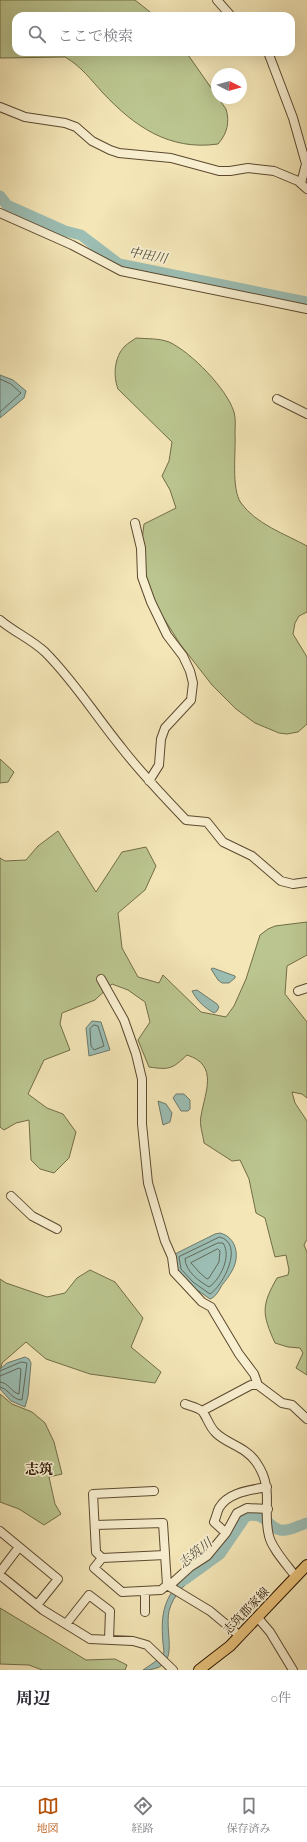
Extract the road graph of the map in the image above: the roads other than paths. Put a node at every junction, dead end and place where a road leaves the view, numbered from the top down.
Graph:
1 (217, 0) edge
2 (228, 12) edge
3 (270, 56) edge
4 (0, 107) edge
5 (304, 186) edge
6 (0, 213) edge
7 (307, 309) edge
8 (277, 398) dead end
9 (307, 414) edge
10 (135, 523) dead end
11 (0, 620) edge
12 (149, 781) junction
13 (307, 882) edge
14 (101, 979) dead end
15 (307, 988) edge
16 (298, 991) dead end
17 (11, 1196) dead end
18 (57, 1229) dead end
19 (258, 1385) junction
20 (185, 1404) dead end
21 (202, 1411) junction
22 (307, 1419) edge
23 (267, 1487) junction
24 (154, 1491) dead end
25 (268, 1512) junction
26 (95, 1525) junction
27 (0, 1532) edge
28 (226, 1533) junction
29 (19, 1547) junction
30 (165, 1555) junction
31 (102, 1558) junction
32 (307, 1565) edge
33 (0, 1572) edge
34 (0, 1575) edge
35 (296, 1577) junction
36 (170, 1586) junction
37 (145, 1591) junction
38 (37, 1605) junction
39 (146, 1612) dead end
40 (258, 1618) junction
41 (66, 1624) junction
42 (240, 1636) junction
43 (109, 1640) junction
44 (173, 1670) edge
45 (199, 1670) edge
46 (293, 1670) edge

1 - 2 street
3 - 5 street
4 - 5 street
6 - 7 street
8 - 9 street
10 - 12 street
11 - 12 street
12 - 13 street
14 - 19 street
15 - 16 street
17 - 18 street
19 - 21 street
19 - 22 street
20 - 21 street
21 - 23 street
23 - 25 street
23 - 28 street
24 - 26 street
25 - 28 street
25 - 35 street
26 - 30 street
26 - 31 street
27 - 29 street
28 - 36 street
29 - 33 street
29 - 38 street
30 - 31 street
30 - 36 street
31 - 37 street
32 - 35 main road, 志筑郡家線
34 - 38 street
35 - 40 main road, 志筑郡家線
36 - 37 street
36 - 42 street
37 - 39 street
38 - 41 street
40 - 42 main road, 志筑郡家線
40 - 46 street
41 - 43 street
41 - 43 street
42 - 45 main road, 志筑郡家線
43 - 44 street

